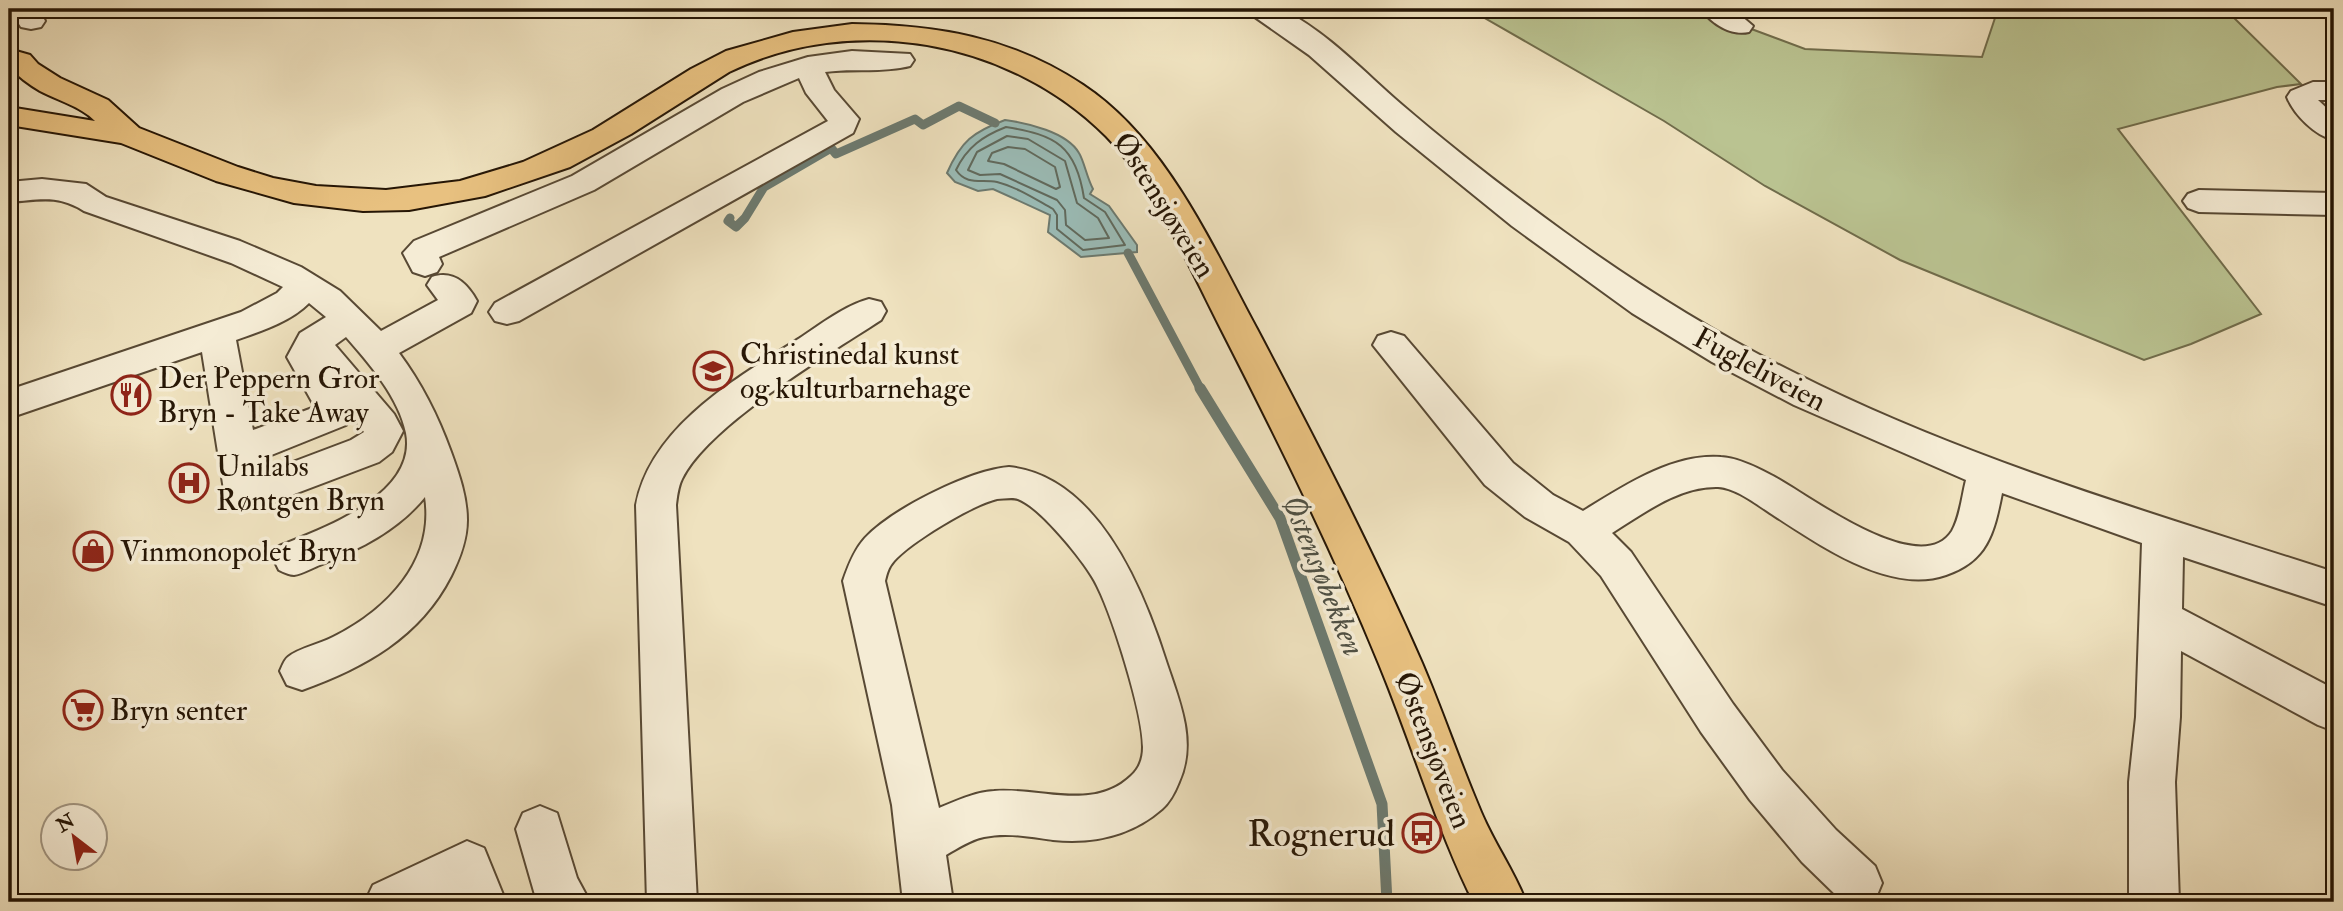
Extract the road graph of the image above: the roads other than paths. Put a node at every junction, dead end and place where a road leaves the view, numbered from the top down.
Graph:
1 (1262, 9) edge
2 (1715, 9) edge
3 (1739, 26) dead end
4 (900, 60) dead end
5 (19, 64) edge
6 (808, 66) junction
7 (2334, 91) edge
8 (9, 98) edge
9 (9, 116) edge
10 (2334, 131) edge
11 (128, 135) junction
12 (9, 192) edge
13 (2199, 201) dead end
14 (95, 204) junction
15 (2334, 204) edge
16 (9, 217) edge
17 (306, 284) junction
18 (869, 311) dead end
19 (507, 312) dead end
20 (348, 319) junction
21 (216, 334) junction
22 (313, 342) junction
23 (1391, 345) dead end
24 (377, 349) junction
25 (9, 404) edge
26 (427, 436) junction
27 (238, 452) junction
28 (1987, 472) junction
29 (1583, 530) junction
30 (2163, 534) junction
31 (293, 558) dead end
32 (2334, 589) edge
33 (2160, 618) junction
34 (302, 671) dead end
35 (2334, 711) edge
36 (540, 829) dead end
37 (922, 843) junction
38 (1858, 883) dead end
39 (390, 902) edge
40 (481, 902) edge
41 (565, 902) edge
42 (672, 902) edge
43 (928, 902) edge
44 (1501, 902) edge
45 (2154, 902) edge

1 - 28 street, Fugleliveien
2 - 3 street
4 - 6 street
5 - 8 main road
5 - 11 main road, Østensjøveien
6 - 19 street
6 - 24 street
7 - 10 street
9 - 11 main road, Østensjøveien
11 - 44 main road, Østensjøveien
12 - 14 street
13 - 15 street
14 - 16 street
14 - 17 street
17 - 20 street
17 - 21 street
18 - 42 street
20 - 22 street
20 - 24 street
21 - 25 street
21 - 27 street
22 - 27 street
22 - 27 street
23 - 29 street
24 - 26 street
26 - 31 street
26 - 34 street
28 - 29 street
28 - 30 street, Fugleliveien
29 - 38 street
30 - 32 street, Fugleliveien
30 - 33 street
33 - 35 street
33 - 45 street
36 - 41 street
37 - 37 street
37 - 43 street
39 - 40 street

